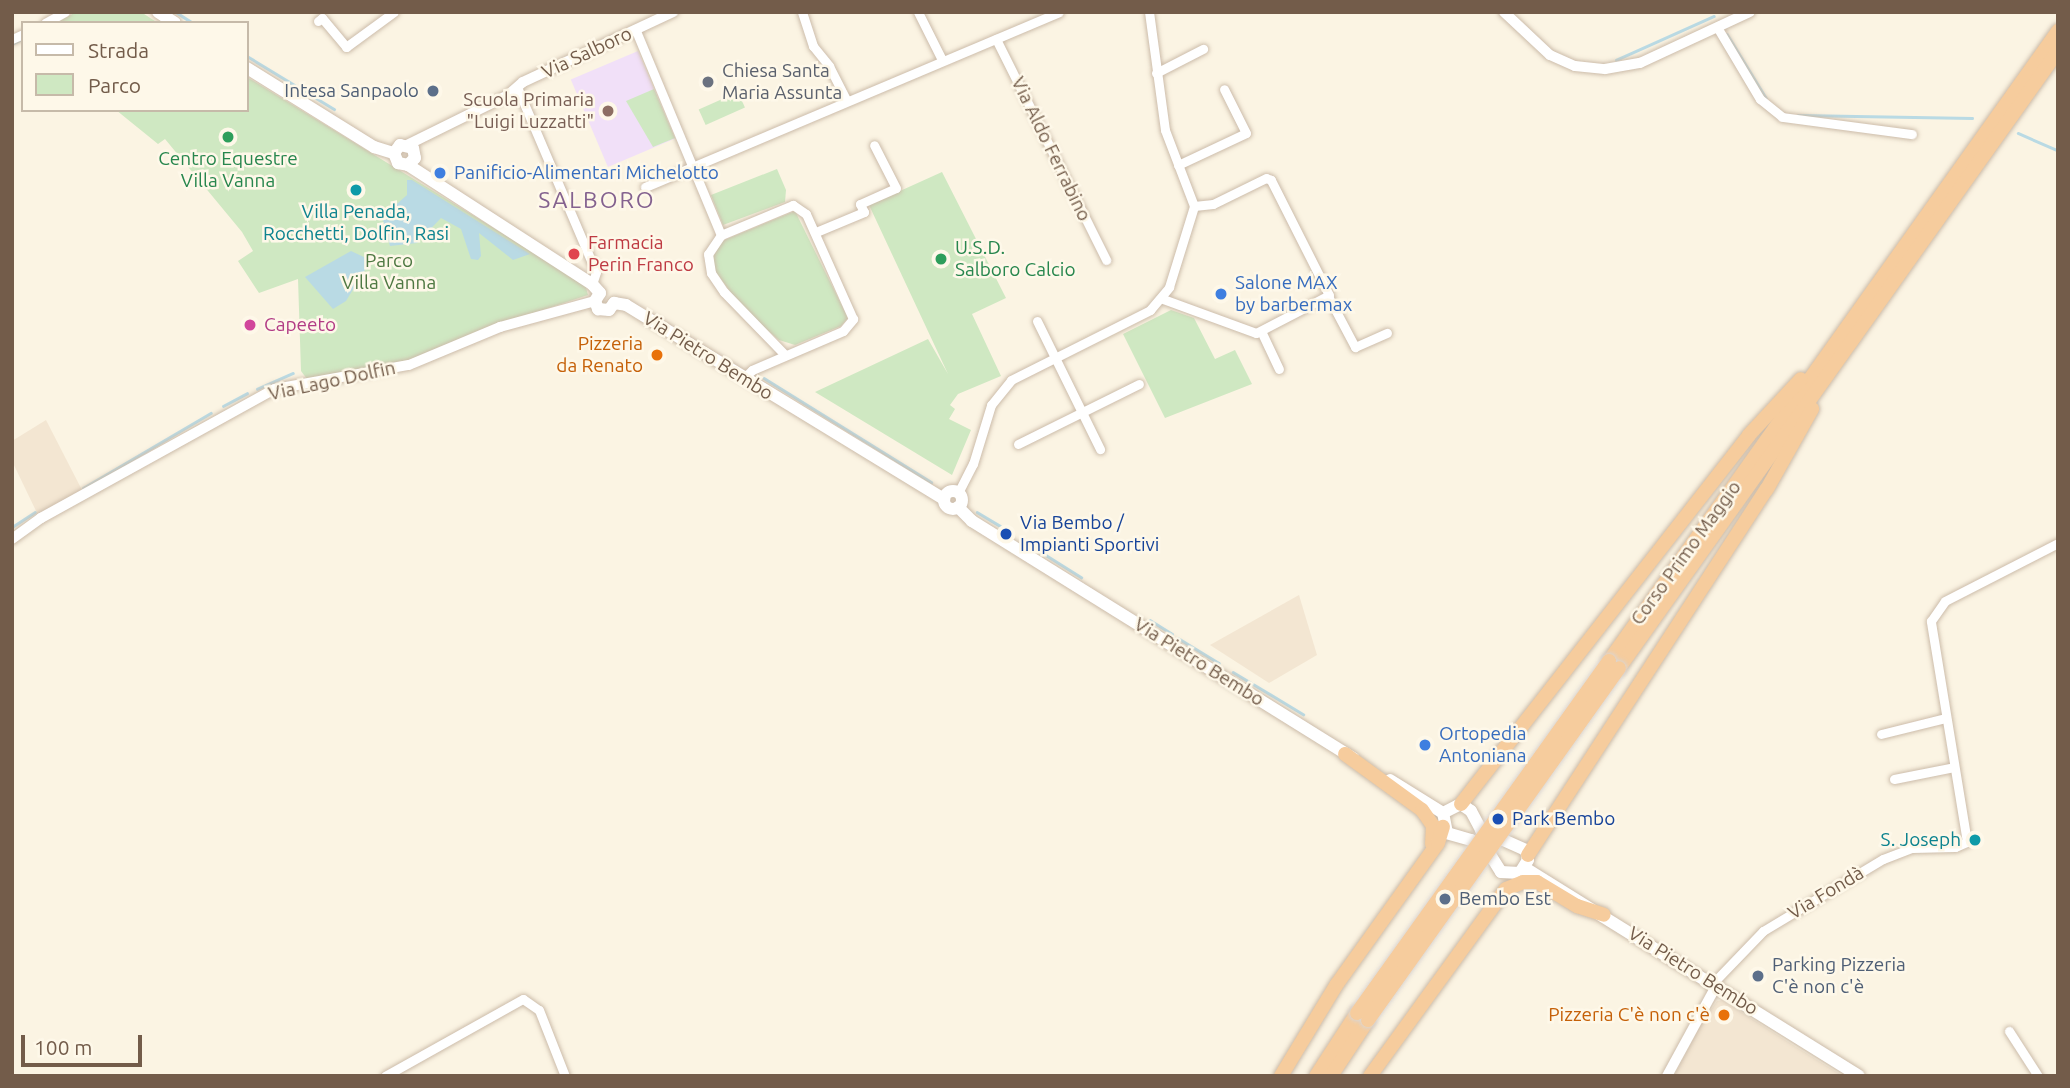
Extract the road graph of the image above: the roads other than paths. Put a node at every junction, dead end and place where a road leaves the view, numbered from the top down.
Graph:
1 (65, 12) edge
2 (394, 12) edge
3 (673, 12) edge
4 (802, 12) edge
5 (918, 12) edge
6 (1059, 12) edge
7 (1149, 12) edge
8 (1504, 12) edge
9 (1746, 13) edge
10 (49, 21) edge
11 (318, 21) dead end
12 (1717, 27) junction
13 (636, 31) junction
14 (2058, 31) edge
15 (996, 39) junction
16 (1203, 49) dead end
17 (2058, 51) edge
18 (941, 58) junction
19 (248, 69) edge
20 (1156, 73) junction
21 (517, 87) junction
22 (1224, 89) dead end
23 (847, 101) junction
24 (1912, 134) dead end
25 (428, 136) junction
26 (407, 145) junction
27 (874, 145) dead end
28 (394, 153) junction
29 (412, 161) junction
30 (1178, 165) junction
31 (693, 167) junction
32 (645, 187) dead end
33 (1194, 206) junction
34 (816, 232) junction
35 (721, 235) junction
36 (1106, 260) dead end
37 (596, 293) junction
38 (1328, 296) junction
39 (1163, 299) junction
40 (1862, 316) junction
41 (1037, 321) dead end
42 (1261, 331) junction
43 (1387, 333) dead end
44 (785, 355) junction
45 (1055, 357) junction
46 (1279, 369) dead end
47 (744, 378) junction
48 (1139, 384) dead end
49 (1082, 412) junction
50 (1018, 444) dead end
51 (1100, 449) dead end
52 (958, 493) junction
53 (944, 499) junction
54 (958, 507) junction
55 (12, 539) edge
56 (2058, 543) edge
57 (1945, 718) junction
58 (1881, 734) dead end
59 (1345, 754) junction
60 (1954, 767) junction
61 (1894, 779) dead end
62 (1461, 804) junction
63 (1443, 820) junction
64 (1431, 849) junction
65 (1527, 861) junction
66 (1511, 875) junction
67 (1499, 896) junction
68 (1604, 915) junction
69 (1715, 985) junction
70 (1363, 1016) junction
71 (2009, 1031) dead end
72 (386, 1076) edge
73 (565, 1076) edge
74 (1281, 1076) edge
75 (1316, 1076) edge
76 (1331, 1076) edge
77 (1370, 1076) edge
78 (1667, 1076) edge
79 (1859, 1076) edge
80 (2038, 1076) edge

1 - 10 street
2 - 11 street
3 - 13 street, Via Salboro
4 - 23 street
5 - 18 street
6 - 15 street
7 - 20 street
8 - 12 street
9 - 12 street
12 - 24 street
13 - 21 street, Via Salboro
13 - 31 street
14 - 40 highway, Corso Primo Maggio
15 - 18 street
15 - 36 street, Via Aldo Ferrabino
16 - 20 street
17 - 40 highway, Corso Primo Maggio
18 - 23 street
19 - 28 main road
20 - 30 street
21 - 25 street, Via Salboro
21 - 37 street
22 - 30 street
23 - 31 street
25 - 26 street, Via Salboro
25 - 29 street
26 - 28 main road
26 - 29 main road
27 - 34 street
28 - 29 main road
29 - 37 main road
30 - 33 street
31 - 32 street
31 - 35 street
33 - 38 street
33 - 39 street
34 - 35 street
34 - 44 street
35 - 44 street
37 - 47 main road, Via Pietro Bembo
37 - 55 street, Via Lago Dolfin
38 - 42 street
38 - 43 street
39 - 42 street
39 - 45 street
40 - 62 highway
40 - 65 highway
40 - 70 highway, Corso Primo Maggio, bridge
41 - 45 street
42 - 46 street
44 - 47 street
45 - 49 street
45 - 52 street
47 - 53 main road, Via Pietro Bembo
48 - 49 street
49 - 50 street
49 - 51 street
52 - 53 main road
52 - 54 main road
53 - 54 main road, Via Pietro Bembo
54 - 59 main road, Via Pietro Bembo
56 - 57 street, Via Fondà
57 - 58 street
57 - 60 street, Via Fondà
59 - 63 main road, Via Pietro Bembo
59 - 64 highway
60 - 61 street
60 - 69 street, Via Fondà
62 - 63 main road
62 - 65 main road, Via Pietro Bembo
63 - 64 highway
63 - 66 main road, Via Pietro Bembo
64 - 74 highway
65 - 66 main road
65 - 68 main road, Via Pietro Bembo
66 - 67 highway
67 - 68 highway
67 - 77 highway
68 - 69 main road, Via Pietro Bembo
69 - 78 street
69 - 79 main road, Via Pietro Bembo
70 - 75 highway, Corso Primo Maggio
70 - 76 highway, Corso Primo Maggio
71 - 80 street
72 - 73 street

